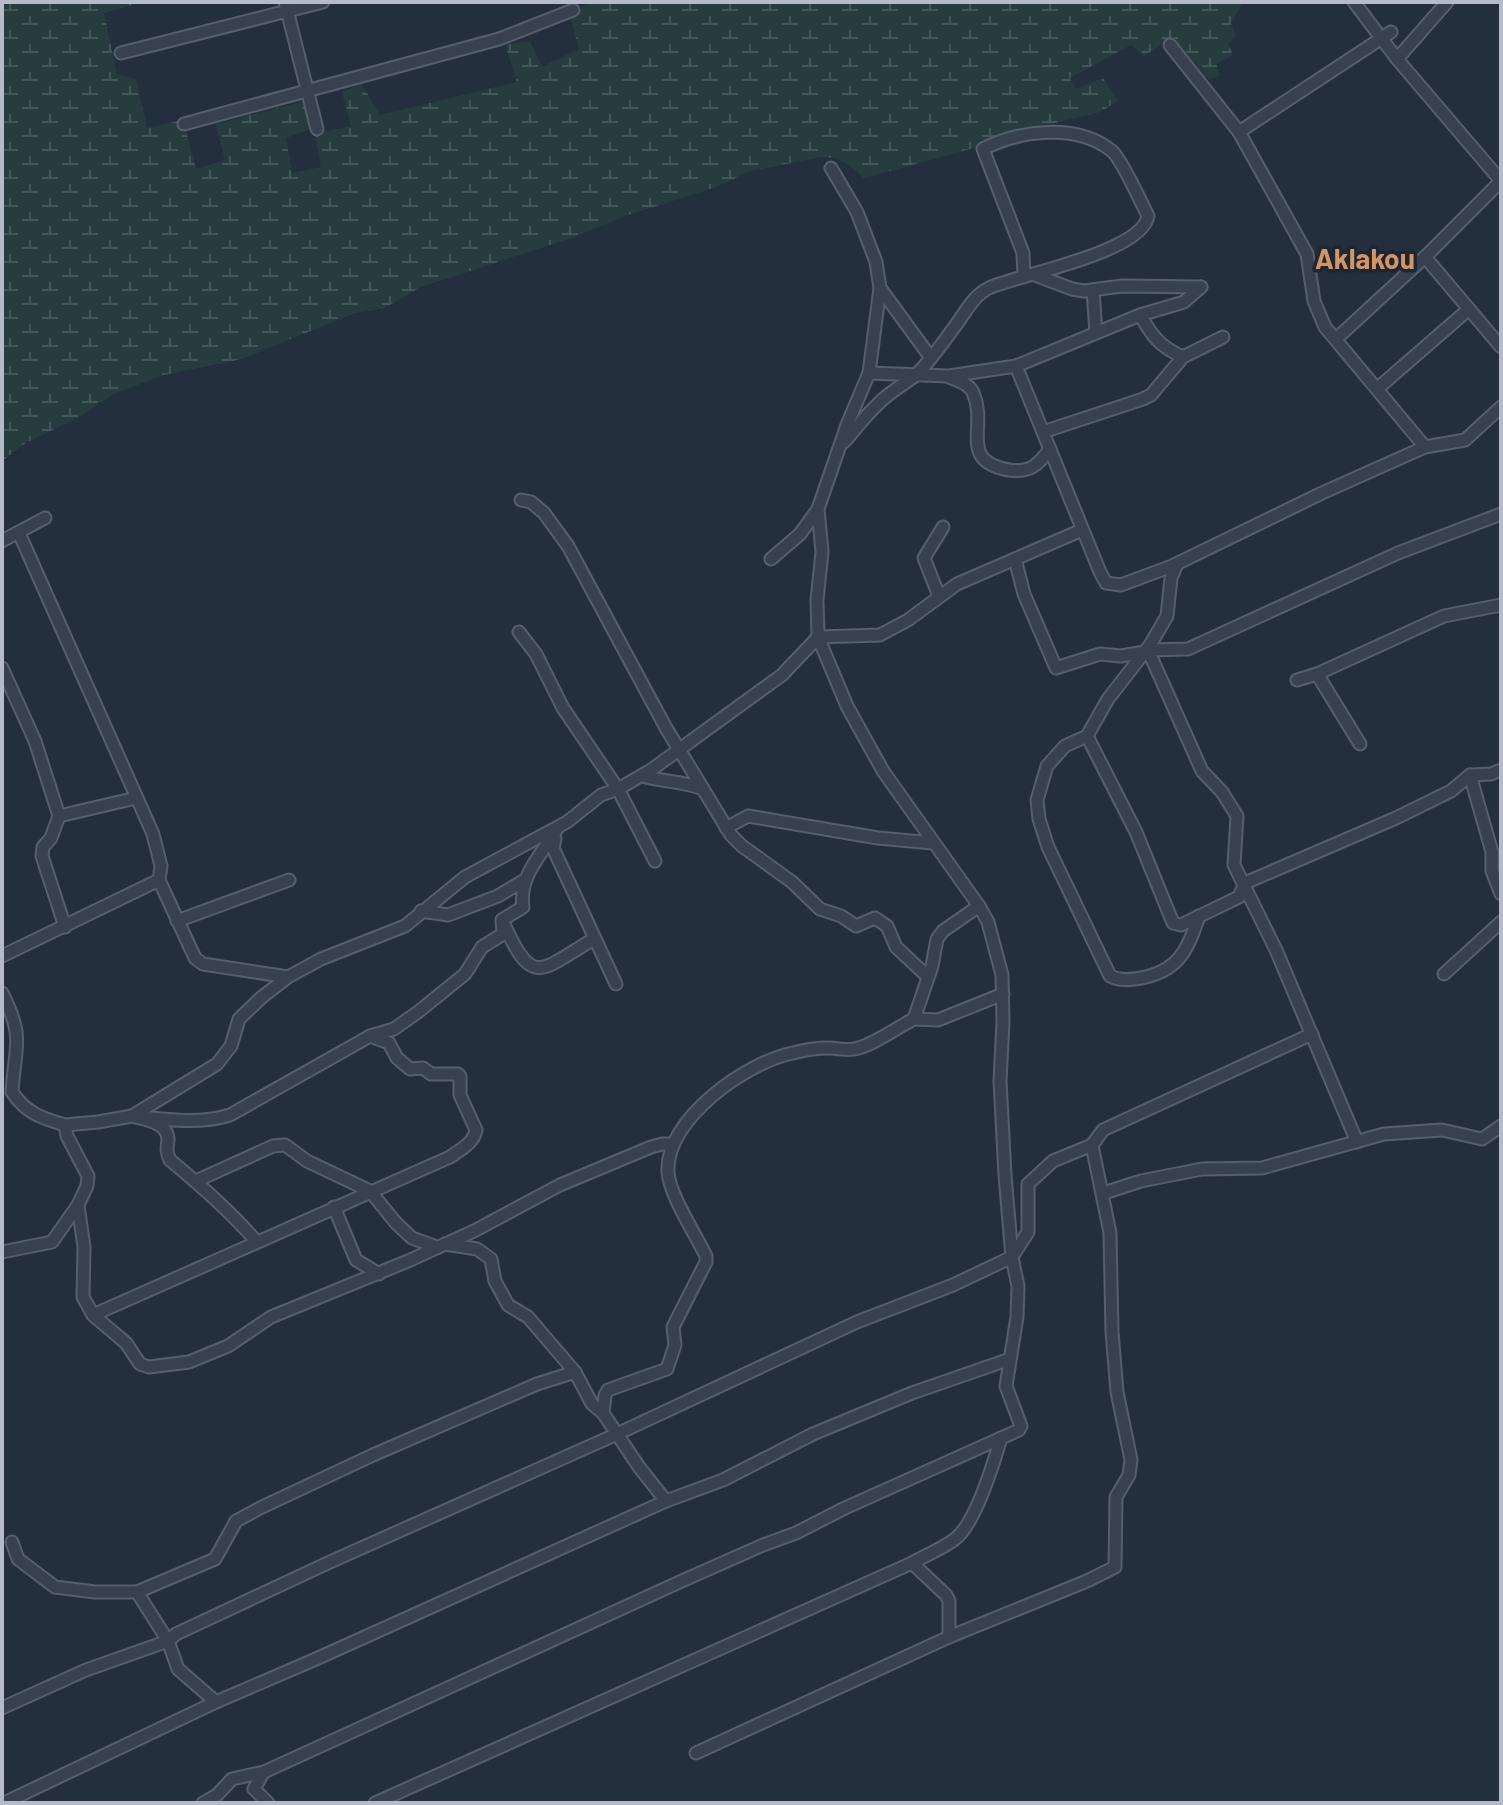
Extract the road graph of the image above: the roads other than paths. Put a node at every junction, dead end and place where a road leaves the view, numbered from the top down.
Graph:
1 (323, 2) edge
2 (1354, 2) edge
3 (1447, 2) edge
4 (286, 6) edge
5 (573, 10) dead end
6 (1386, 35) junction
7 (1170, 45) dead end
8 (121, 53) dead end
9 (1397, 59) junction
10 (308, 92) junction
11 (184, 124) dead end
12 (317, 129) dead end
13 (1239, 132) junction
14 (831, 168) dead end
15 (1501, 181) edge
16 (1425, 257) junction
17 (1029, 276) junction
18 (880, 288) junction
19 (1093, 290) junction
20 (1469, 309) junction
21 (1140, 315) junction
22 (1096, 333) junction
23 (1223, 337) dead end
24 (1336, 339) junction
25 (1501, 347) edge
26 (1183, 357) junction
27 (931, 358) junction
28 (1016, 366) junction
29 (869, 373) junction
30 (915, 375) junction
31 (949, 376) junction
32 (1378, 388) junction
33 (1501, 407) edge
34 (1043, 432) junction
35 (841, 446) junction
36 (1425, 447) junction
37 (1050, 449) junction
38 (521, 500) dead end
39 (818, 509) junction
40 (1501, 514) edge
41 (45, 518) dead end
42 (943, 527) dead end
43 (1082, 530) junction
44 (19, 533) junction
45 (2, 541) edge
46 (771, 559) dead end
47 (1015, 559) junction
48 (1177, 564) junction
49 (939, 596) junction
50 (1501, 605) edge
51 (519, 632) dead end
52 (818, 637) junction
53 (1145, 652) junction
54 (2, 668) edge
55 (1317, 674) junction
56 (1297, 680) dead end
57 (1087, 736) junction
58 (1360, 744) dead end
59 (679, 750) junction
60 (1501, 770) edge
61 (1470, 775) junction
62 (643, 776) junction
63 (618, 789) junction
64 (704, 789) junction
65 (136, 798) junction
66 (59, 816) junction
67 (558, 827) junction
68 (726, 828) junction
69 (933, 843) junction
70 (655, 861) dead end
71 (159, 880) junction
72 (289, 880) dead end
73 (523, 881) junction
74 (1245, 883) junction
75 (1501, 894) edge
76 (979, 906) junction
77 (421, 911) junction
78 (1199, 916) junction
79 (502, 920) junction
80 (177, 921) junction
81 (1501, 922) edge
82 (65, 927) junction
83 (594, 939) junction
84 (2, 956) edge
85 (1444, 974) dead end
86 (927, 976) junction
87 (288, 977) junction
88 (616, 984) dead end
89 (2, 993) edge
90 (1003, 994) junction
91 (914, 1019) junction
92 (1312, 1034) junction
93 (370, 1036) junction
94 (8, 1071) edge
95 (132, 1116) junction
96 (65, 1125) junction
97 (1501, 1126) edge
98 (1357, 1142) junction
99 (673, 1144) junction
100 (1092, 1145) junction
101 (196, 1181) junction
102 (370, 1191) junction
103 (1104, 1193) junction
104 (78, 1205) junction
105 (334, 1207) junction
106 (256, 1241) junction
107 (441, 1246) junction
108 (2, 1252) edge
109 (1012, 1257) junction
110 (379, 1274) junction
111 (93, 1315) junction
112 (1010, 1359) junction
113 (575, 1372) junction
114 (603, 1413) junction
115 (617, 1434) junction
116 (1001, 1438) junction
117 (666, 1501) junction
118 (12, 1542) dead end
119 (912, 1563) junction
120 (137, 1592) junction
121 (949, 1637) junction
122 (168, 1641) junction
123 (216, 1702) junction
124 (2, 1708) edge
125 (696, 1753) dead end
126 (264, 1772) junction
127 (4, 1803) edge
128 (203, 1803) edge
129 (268, 1803) edge
130 (375, 1803) edge

1 - 4 street
2 - 6 street
3 - 9 street
4 - 8 street
4 - 10 street
5 - 10 street
6 - 9 street
6 - 13 street
7 - 13 street
9 - 15 street
10 - 11 street
10 - 12 street
13 - 24 street
14 - 18 street
15 - 16 street
16 - 20 street
16 - 24 street
17 - 17 street
17 - 19 street
17 - 27 street
18 - 27 street
18 - 29 street
19 - 21 street
19 - 22 street
20 - 25 street
20 - 32 street
21 - 22 street
21 - 26 street
22 - 28 street
23 - 26 street
24 - 32 street
26 - 34 street
27 - 30 street
28 - 31 street
28 - 34 street
29 - 30 street
29 - 35 street
30 - 31 street
30 - 35 street
31 - 37 street
32 - 36 street
33 - 36 street
34 - 37 street
35 - 39 street
36 - 48 street
37 - 43 street
38 - 59 street
39 - 46 street
39 - 52 street
40 - 74 street
41 - 44 street
42 - 49 street
43 - 47 street
43 - 48 street
44 - 45 street
44 - 65 street
47 - 49 street
47 - 53 street
48 - 53 street
49 - 52 street
50 - 55 street
51 - 63 street
52 - 59 street
52 - 69 street
53 - 57 street
54 - 66 street
55 - 56 street
55 - 58 street
57 - 78 street
57 - 78 street
59 - 62 street
59 - 64 street
60 - 61 street
61 - 74 street
61 - 75 street
62 - 63 street
62 - 64 street
63 - 67 street
63 - 70 street
64 - 68 street
65 - 66 street
65 - 71 street
66 - 82 street
67 - 73 street
67 - 77 street
67 - 83 street
68 - 69 street
68 - 86 street
69 - 76 street
71 - 80 street
71 - 82 street
72 - 80 street
73 - 77 street
73 - 79 street
74 - 78 street
74 - 92 street
76 - 86 street
76 - 90 street
77 - 87 street
79 - 83 street
79 - 93 street
80 - 87 street
81 - 85 street
82 - 84 street
83 - 88 street
86 - 91 street
87 - 95 street
89 - 94 street
90 - 91 street
90 - 109 street
91 - 99 street
92 - 98 street
92 - 100 street
93 - 95 street
93 - 102 street
94 - 96 street
95 - 96 street
95 - 101 street
96 - 104 street
97 - 98 street
98 - 103 street
99 - 107 street
99 - 114 street
100 - 103 street
100 - 109 street
101 - 102 street
101 - 106 street
102 - 105 street
102 - 107 street
103 - 121 street
104 - 108 street
104 - 111 street
105 - 106 street
105 - 110 street
106 - 111 street
107 - 110 street
107 - 113 street
109 - 112 street
109 - 115 street
110 - 111 street
112 - 116 street
112 - 117 street
113 - 114 street
113 - 120 street
114 - 115 street
115 - 117 street
115 - 122 street
116 - 119 street
116 - 126 street
117 - 123 street
118 - 120 street
119 - 121 street
119 - 130 street
120 - 122 street
121 - 125 street
122 - 123 street
122 - 124 street
123 - 127 street
126 - 128 street
126 - 129 street

